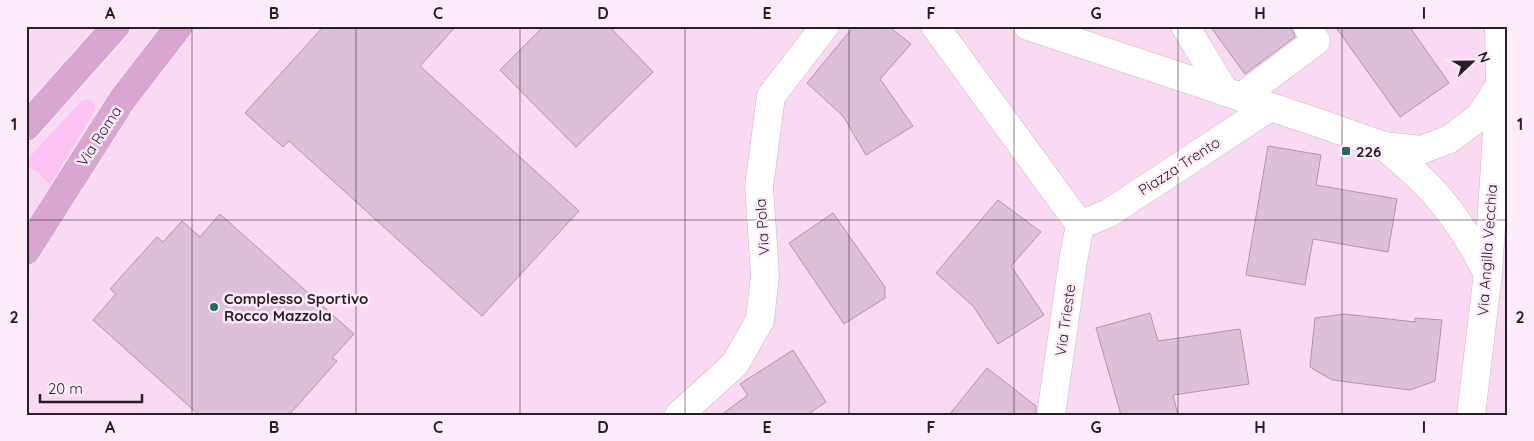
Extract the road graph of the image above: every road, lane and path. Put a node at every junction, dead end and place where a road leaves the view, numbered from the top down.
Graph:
1 (116, 26) edge
2 (179, 26) edge
3 (935, 26) edge
4 (1185, 26) edge
5 (1499, 26) edge
6 (824, 27) edge
7 (1034, 27) edge
8 (1311, 33) edge
9 (1084, 34) edge
10 (1500, 85) junction
11 (1233, 95) junction
12 (1270, 107) junction
13 (26, 127) edge
14 (1384, 146) junction
15 (1080, 225) junction
16 (26, 251) edge
17 (1488, 273) junction
18 (679, 415) edge
19 (1051, 415) edge
20 (1471, 415) edge

1 - 13 main road
2 - 16 main road, Via Roma
3 - 15 street
4 - 11 street
5 - 10 street, Via Angilla Vecchia
6 - 18 street, Via Pola
7 - 9 street
8 - 11 street
9 - 11 street
10 - 14 street
10 - 17 street, Via Angilla Vecchia
11 - 12 street
12 - 14 street
12 - 15 street, Piazza Trento
14 - 17 street
15 - 19 street, Via Trieste
17 - 20 street, Via Angilla Vecchia

